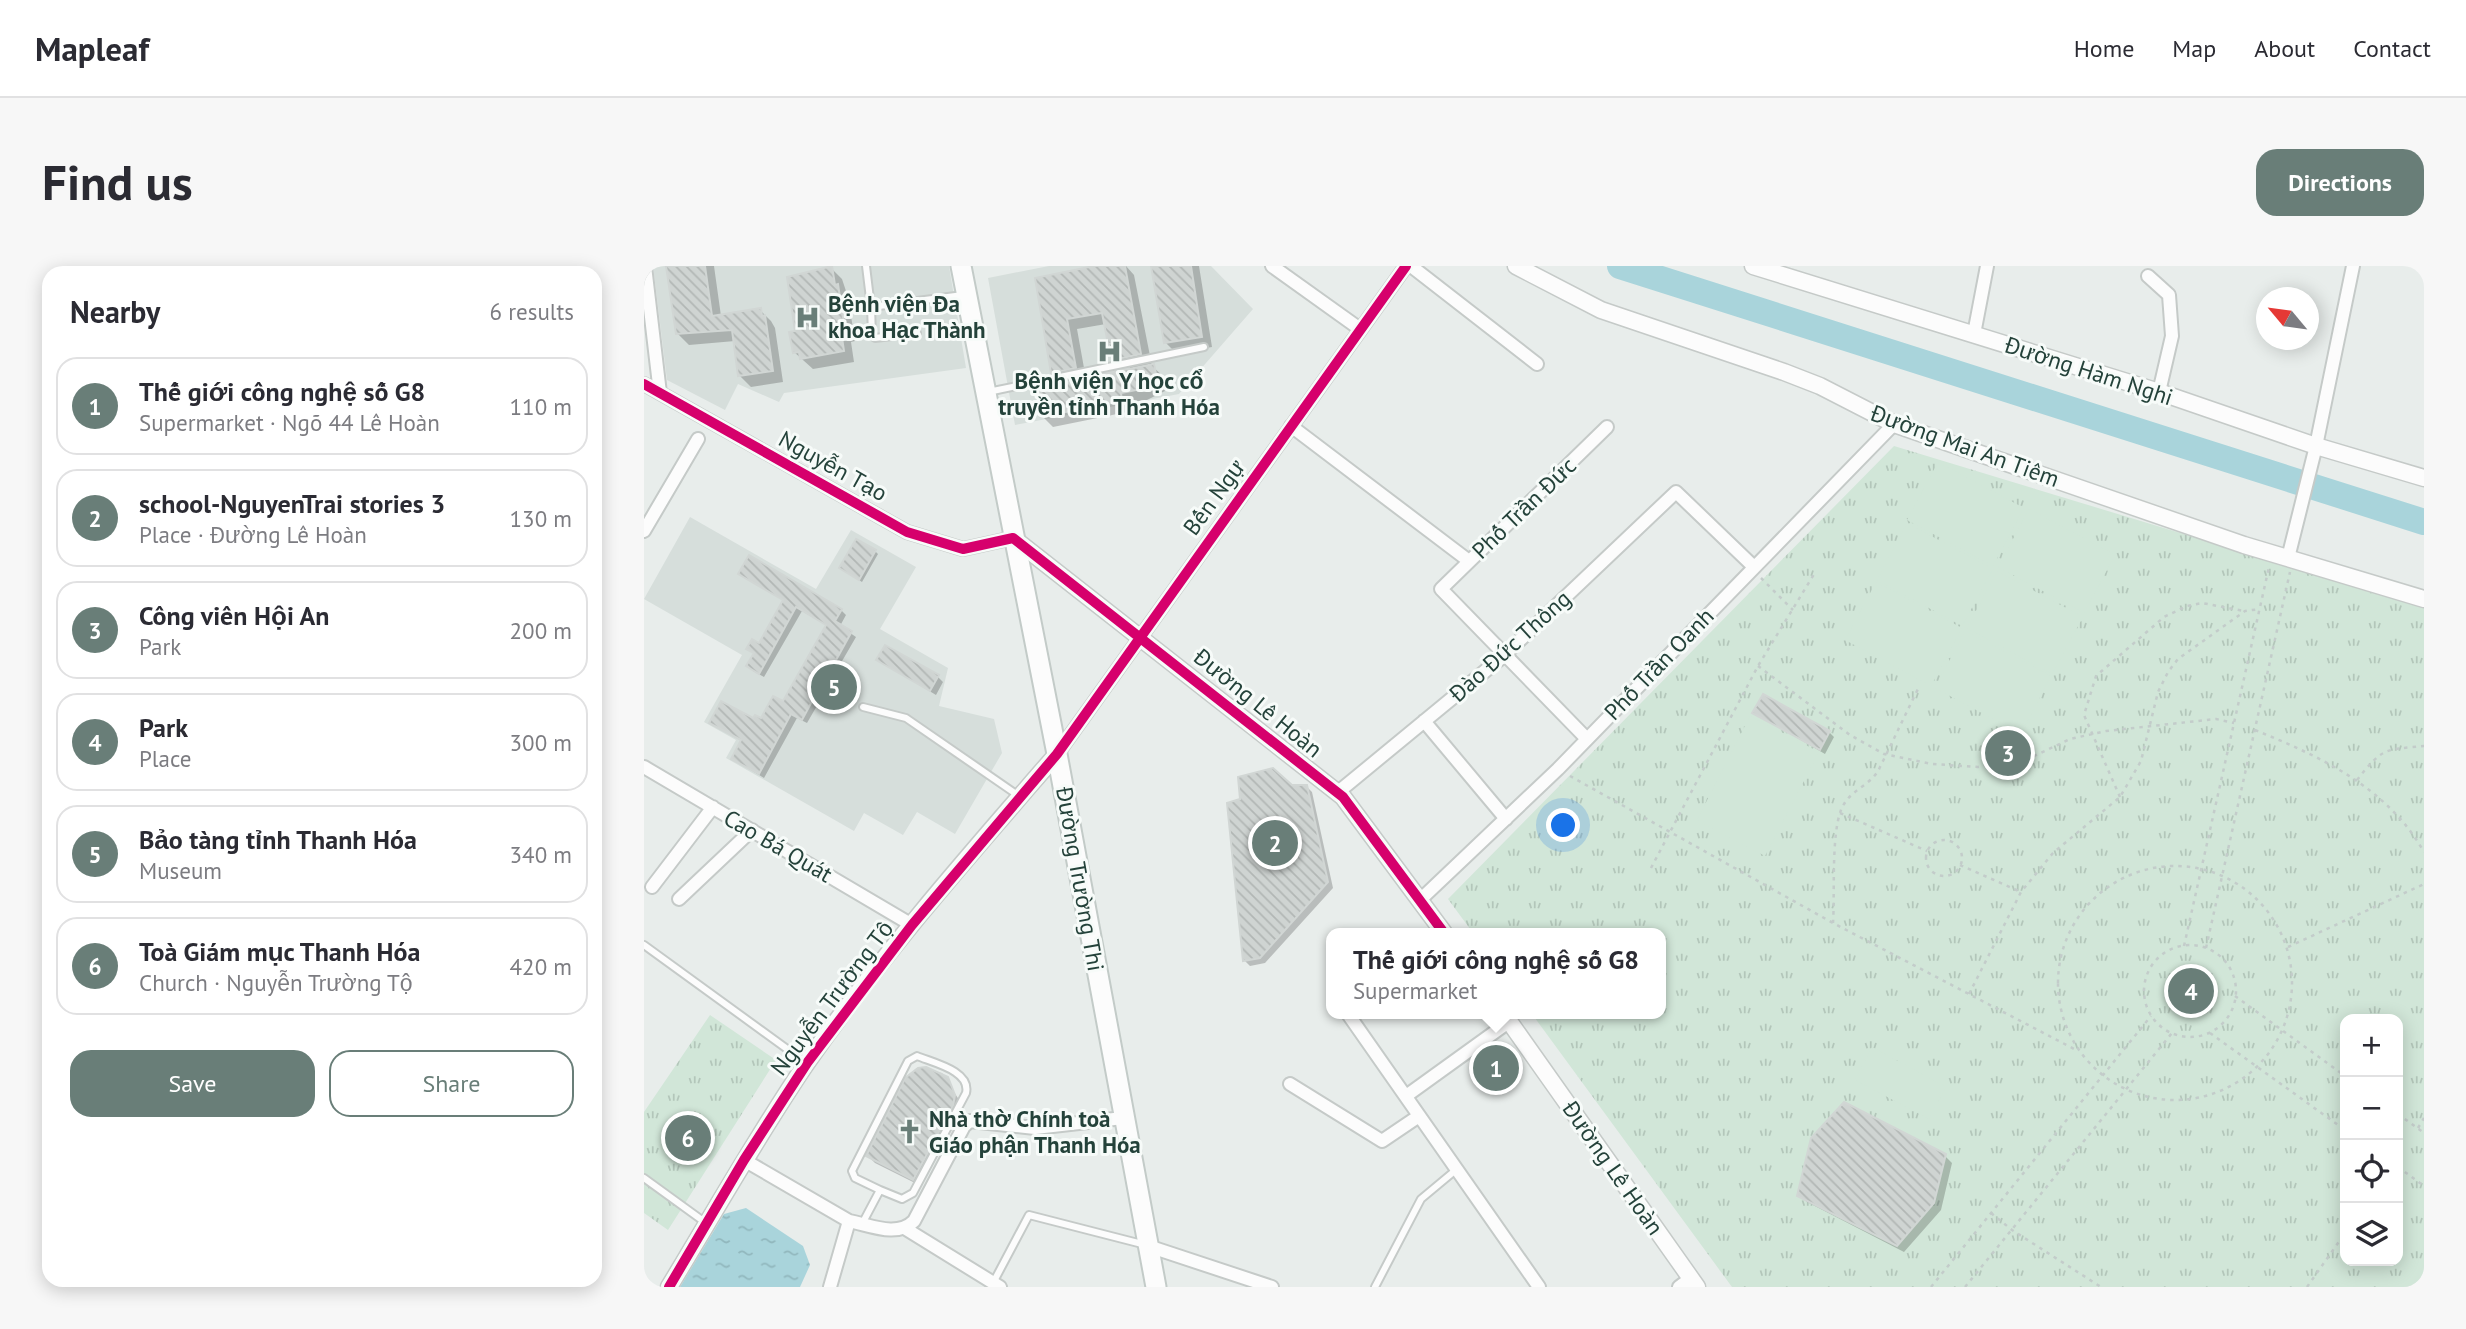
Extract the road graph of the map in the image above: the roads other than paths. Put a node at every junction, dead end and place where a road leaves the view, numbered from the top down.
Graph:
1 (645, 266) edge
2 (866, 266) edge
3 (961, 266) edge
4 (1272, 266) edge
5 (1409, 266) edge
6 (1516, 266) edge
7 (1753, 266) edge
8 (1987, 266) edge
9 (2353, 266) edge
10 (2148, 276) dead end
11 (966, 295) junction
12 (871, 307) junction
13 (1360, 329) junction
14 (917, 333) dead end
15 (1974, 334) junction
16 (1204, 347) dead end
17 (1537, 364) dead end
18 (644, 384) edge
19 (986, 392) junction
20 (2158, 392) junction
21 (660, 393) junction
22 (1894, 424) junction
23 (1291, 426) junction
24 (1607, 427) dead end
25 (698, 439) dead end
26 (2313, 454) junction
27 (2424, 478) edge
28 (644, 531) edge
29 (1013, 538) junction
30 (2284, 557) junction
31 (1469, 561) junction
32 (1752, 568) junction
33 (2424, 599) edge
34 (1141, 636) junction
35 (1503, 656) junction
36 (863, 707) dead end
37 (1424, 721) junction
38 (1587, 738) junction
39 (1057, 754) junction
40 (644, 767) edge
41 (1337, 793) junction
42 (1020, 797) junction
43 (713, 807) junction
44 (1506, 819) junction
45 (752, 830) junction
46 (652, 887) dead end
47 (679, 900) dead end
48 (1420, 901) junction
49 (912, 925) junction
50 (1440, 928) edge
51 (644, 946) edge
52 (1352, 1019) edge
53 (1504, 1019) edge
54 (1508, 1019) edge
55 (807, 1063) junction
56 (1290, 1084) dead end
57 (1406, 1096) junction
58 (1419, 1115) junction
59 (1123, 1118) junction
60 (744, 1160) junction
61 (1457, 1169) junction
62 (644, 1178) edge
63 (880, 1190) junction
64 (856, 1223) junction
65 (707, 1224) junction
66 (906, 1229) junction
67 (1149, 1246) junction
68 (1689, 1284) edge
69 (997, 1285) edge
70 (669, 1287) edge
71 (830, 1287) edge
72 (1156, 1287) edge
73 (1272, 1287) edge
74 (1375, 1287) edge
75 (1539, 1287) edge

1 - 21 street
2 - 12 lane
3 - 11 main road, Đường Trường Thi
4 - 13 street
5 - 13 street, Bến Ngự
5 - 17 street
6 - 22 street, Đường Mai An Tiêm
7 - 15 street, Đường Hàm Nghi
8 - 15 street
9 - 26 street
10 - 20 street
11 - 12 lane
11 - 19 main road, Đường Trường Thi
12 - 14 lane
13 - 23 street, Bến Ngự
15 - 20 street, Đường Hàm Nghi
16 - 19 lane
18 - 21 street, Nguyễn Tạo
19 - 29 main road, Đường Trường Thi
20 - 26 street, Đường Hàm Nghi
21 - 29 street, Nguyễn Tạo
22 - 30 street, Đường Mai An Tiêm
22 - 32 street, Phố Trần Oanh
23 - 31 street
23 - 34 street, Bến Ngự
24 - 31 street, Phố Trần Đức
25 - 28 street
26 - 27 street, Đường Hàm Nghi
26 - 30 street
29 - 34 street, Đường Lê Hoàn
29 - 39 main road, Đường Trường Thi
30 - 33 street, Đường Mai An Tiêm
31 - 35 street, Phố Trần Đức
32 - 35 street, Đào Đức Thông
32 - 38 street, Phố Trần Oanh
34 - 39 street, Bến Ngự
34 - 41 street, Đường Lê Hoàn
35 - 37 street, Đào Đức Thông
35 - 38 street
36 - 42 lane
37 - 41 street, Đào Đức Thông
37 - 44 street
38 - 44 street, Phố Trần Oanh
39 - 42 street, Nguyễn Trường Tộ
39 - 59 main road, Đường Trường Thi
40 - 43 street, Cao Bá Quát
41 - 48 street, Đường Lê Hoàn
42 - 49 street, Nguyễn Trường Tộ
43 - 45 street, Cao Bá Quát
43 - 46 street
44 - 48 street, Phố Trần Oanh
45 - 47 street
45 - 49 street, Cao Bá Quát
48 - 50 street, Đường Lê Hoàn
49 - 55 street, Nguyễn Trường Tộ
51 - 55 lane
52 - 57 street
53 - 57 street
54 - 68 street, Đường Lê Hoàn
55 - 60 street, Nguyễn Trường Tộ
56 - 58 street
57 - 58 street
58 - 61 street
59 - 66 street
59 - 67 main road, Đường Trường Thi
60 - 64 street
60 - 65 street, Nguyễn Trường Tộ
61 - 74 lane
61 - 75 street
62 - 65 lane
63 - 63 lane
63 - 64 lane
64 - 66 street
64 - 71 street
65 - 70 street, Nguyễn Trường Tộ
66 - 69 street
67 - 69 lane
67 - 72 main road, Đường Trường Thi
67 - 73 street

